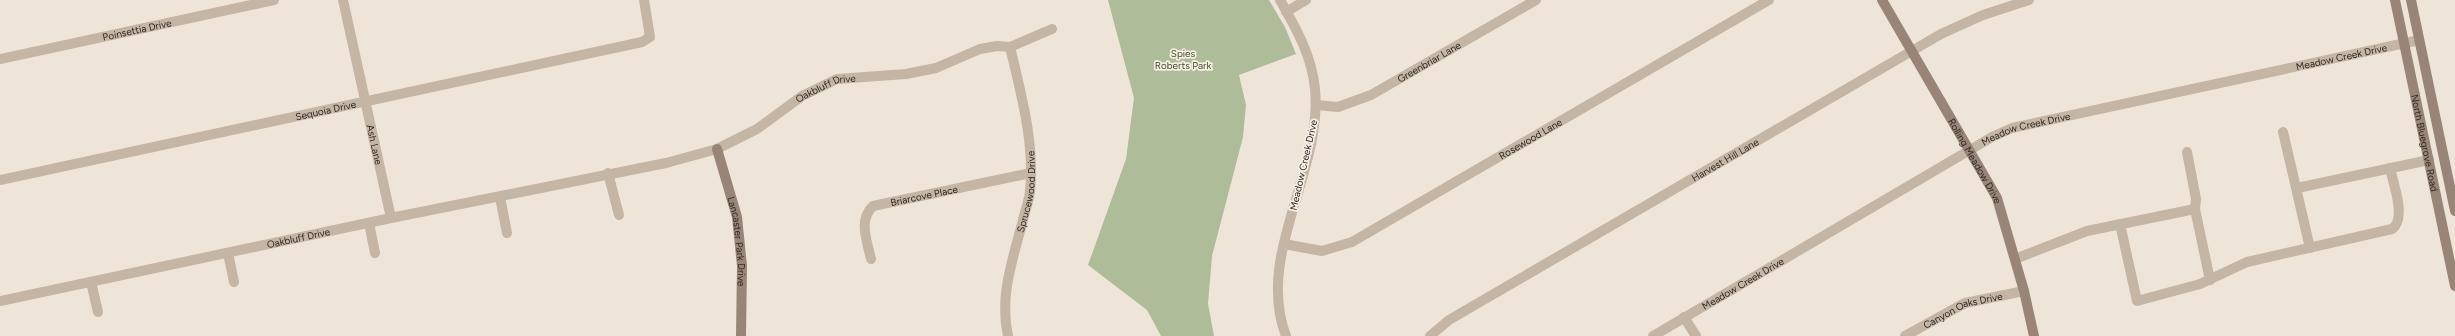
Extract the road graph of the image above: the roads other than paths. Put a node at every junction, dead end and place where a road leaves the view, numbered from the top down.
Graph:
1 (274, 0) edge
2 (344, 0) edge
3 (644, 0) edge
4 (1280, 0) edge
5 (1306, 0) edge
6 (1536, 0) edge
7 (1769, 0) edge
8 (1882, 0) edge
9 (2029, 0) edge
10 (2395, 0) edge
11 (2411, 0) edge
12 (1286, 12) junction
13 (1052, 29) dead end
14 (2419, 40) junction
15 (2404, 43) junction
16 (1010, 47) junction
17 (1912, 52) junction
18 (0, 59) edge
19 (366, 101) junction
20 (1316, 105) junction
21 (2283, 132) dead end
22 (717, 149) junction
23 (1969, 152) junction
24 (2187, 152) dead end
25 (2428, 160) junction
26 (2390, 168) junction
27 (608, 173) junction
28 (1031, 173) junction
29 (0, 180) edge
30 (2297, 188) junction
31 (500, 197) junction
32 (2195, 209) junction
33 (2455, 211) edge
34 (619, 215) dead end
35 (391, 218) junction
36 (369, 223) junction
37 (2120, 224) junction
38 (507, 234) dead end
39 (1284, 244) junction
40 (2310, 248) junction
41 (228, 253) junction
42 (374, 253) dead end
43 (871, 259) dead end
44 (2015, 259) junction
45 (2210, 280) junction
46 (91, 282) junction
47 (234, 282) dead end
48 (2455, 286) edge
49 (2024, 291) junction
50 (0, 301) edge
51 (98, 312) dead end
52 (1684, 317) junction
53 (741, 336) edge
54 (1008, 336) edge
55 (1286, 336) edge
56 (1430, 336) edge
57 (1654, 336) edge
58 (1696, 336) edge
59 (1905, 336) edge
60 (2034, 336) edge

1 - 18 street, Poinsettia Drive
2 - 19 street, Ash Lane
3 - 19 street, Sequoia Drive
4 - 12 street, Meadow Creek Drive
5 - 12 street
6 - 20 street, Greenbriar Lane
7 - 39 street, Rosewood Lane
8 - 17 street, Rolling Meadow Drive
9 - 17 street, Harvest Hill Lane
10 - 15 street, North Bluegrove Road
11 - 14 street, North Bluegrove Road
12 - 20 street, Meadow Creek Drive
13 - 16 street, Oakbluff Drive
14 - 15 street, Meadow Creek Drive
14 - 33 street, North Bluegrove Road
15 - 23 street, Meadow Creek Drive
15 - 25 street, North Bluegrove Road
16 - 22 street, Oakbluff Drive
16 - 28 street, Sprucewood Drive
17 - 23 street, Rolling Meadow Drive
17 - 56 street, Harvest Hill Lane
19 - 29 street, Sequoia Drive
19 - 35 street, Ash Lane
20 - 39 street, Meadow Creek Drive
21 - 30 street
22 - 27 street, Oakbluff Drive
22 - 53 street, Lancaster Park Drive
23 - 44 street, Rolling Meadow Drive
23 - 52 street, Meadow Creek Drive
24 - 32 street
25 - 26 street
25 - 48 street, North Bluegrove Road
26 - 30 street
26 - 40 street
27 - 31 street, Oakbluff Drive
27 - 34 street
28 - 43 street, Briarcove Place
28 - 54 street, Sprucewood Drive
30 - 40 street
31 - 35 street, Oakbluff Drive
31 - 38 street
32 - 37 street
32 - 45 street
35 - 36 street, Oakbluff Drive
36 - 41 street, Oakbluff Drive
36 - 42 street
37 - 44 street
37 - 45 street
39 - 55 street, Meadow Creek Drive
40 - 45 street
41 - 46 street, Oakbluff Drive
41 - 47 street
44 - 49 street, Rolling Meadow Drive
46 - 50 street, Oakbluff Drive
46 - 51 street
49 - 59 street, Canyon Oaks Drive
49 - 60 street, Rolling Meadow Drive
52 - 57 street, Meadow Creek Drive
52 - 58 street

